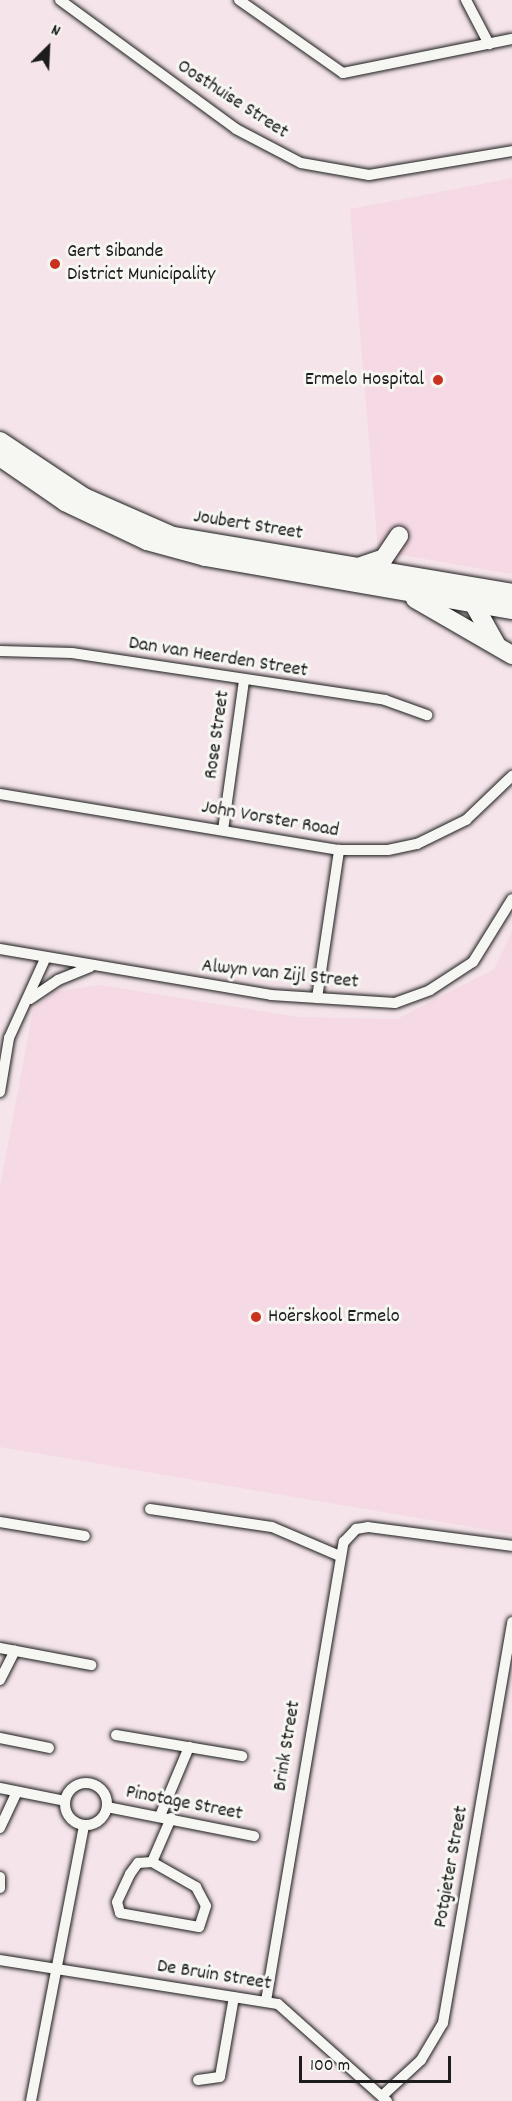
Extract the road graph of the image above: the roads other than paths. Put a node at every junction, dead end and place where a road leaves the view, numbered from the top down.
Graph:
1 (60, 0) edge
2 (239, 0) edge
3 (466, 0) edge
4 (73, 4) edge
5 (512, 39) edge
6 (489, 44) junction
7 (512, 152) edge
8 (0, 441) edge
9 (0, 457) edge
10 (399, 536) dead end
11 (359, 566) junction
12 (404, 593) junction
13 (512, 593) edge
14 (473, 603) junction
15 (512, 610) edge
16 (495, 644) junction
17 (0, 651) edge
18 (512, 655) edge
19 (244, 681) junction
20 (427, 715) dead end
21 (512, 776) edge
22 (0, 795) edge
23 (223, 830) junction
24 (339, 850) junction
25 (512, 899) edge
26 (0, 949) edge
27 (45, 959) junction
28 (91, 967) junction
29 (317, 998) junction
30 (30, 1000) junction
31 (0, 1092) edge
32 (150, 1509) dead end
33 (0, 1522) edge
34 (85, 1536) dead end
35 (512, 1546) edge
36 (340, 1556) junction
37 (512, 1622) edge
38 (0, 1648) edge
39 (15, 1651) junction
40 (91, 1665) dead end
41 (0, 1680) edge
42 (116, 1735) dead end
43 (0, 1738) edge
44 (189, 1747) junction
45 (49, 1748) dead end
46 (242, 1756) dead end
47 (0, 1788) edge
48 (16, 1793) junction
49 (65, 1801) junction
50 (107, 1807) junction
51 (165, 1817) junction
52 (84, 1825) junction
53 (0, 1828) edge
54 (254, 1836) dead end
55 (152, 1862) junction
56 (0, 1877) edge
57 (0, 1888) edge
58 (0, 1960) edge
59 (54, 1970) junction
60 (234, 1997) junction
61 (266, 2001) junction
62 (198, 2080) dead end
63 (385, 2098) edge
64 (32, 2101) edge

1 - 4 street, Oosthuise Street
2 - 6 street
3 - 6 street
4 - 7 street, Oosthuise Street
5 - 6 street
8 - 11 highway, Joubert Street
9 - 12 highway, Joubert Street
10 - 11 highway
11 - 13 highway, Joubert Street
12 - 14 highway, Joubert Street
12 - 16 highway
14 - 15 highway, Joubert Street
14 - 16 highway
16 - 18 highway
17 - 19 street, Dan van Heerden Street
19 - 20 street, Dan van Heerden Street
19 - 23 street, Rose Street
21 - 24 street, John Vorster Road
22 - 23 street, John Vorster Road
23 - 24 street, John Vorster Road
24 - 29 street
25 - 29 street, Alwyn van Zijl Street
26 - 27 street, Alwyn van Zijl Street
27 - 28 street, Alwyn van Zijl Street
27 - 30 street
28 - 29 street, Alwyn van Zijl Street
28 - 30 street
30 - 31 street
32 - 36 street
33 - 34 street
35 - 36 street, Brink Street
36 - 61 street, Brink Street
37 - 63 street, Potgieter Street
38 - 39 street
39 - 40 street
39 - 41 street
42 - 44 street
43 - 45 street
44 - 46 street
44 - 51 street
47 - 48 street
48 - 49 street
48 - 53 street
49 - 50 street
49 - 52 street
50 - 51 street, Pinotage Street
50 - 52 street
51 - 54 street, Pinotage Street
51 - 55 street
52 - 59 street
55 - 55 street
56 - 57 street
58 - 59 street, De Bruin Street
59 - 60 street, De Bruin Street
59 - 64 street
60 - 61 street, De Bruin Street
60 - 62 street
61 - 63 street, De Bruin Street

